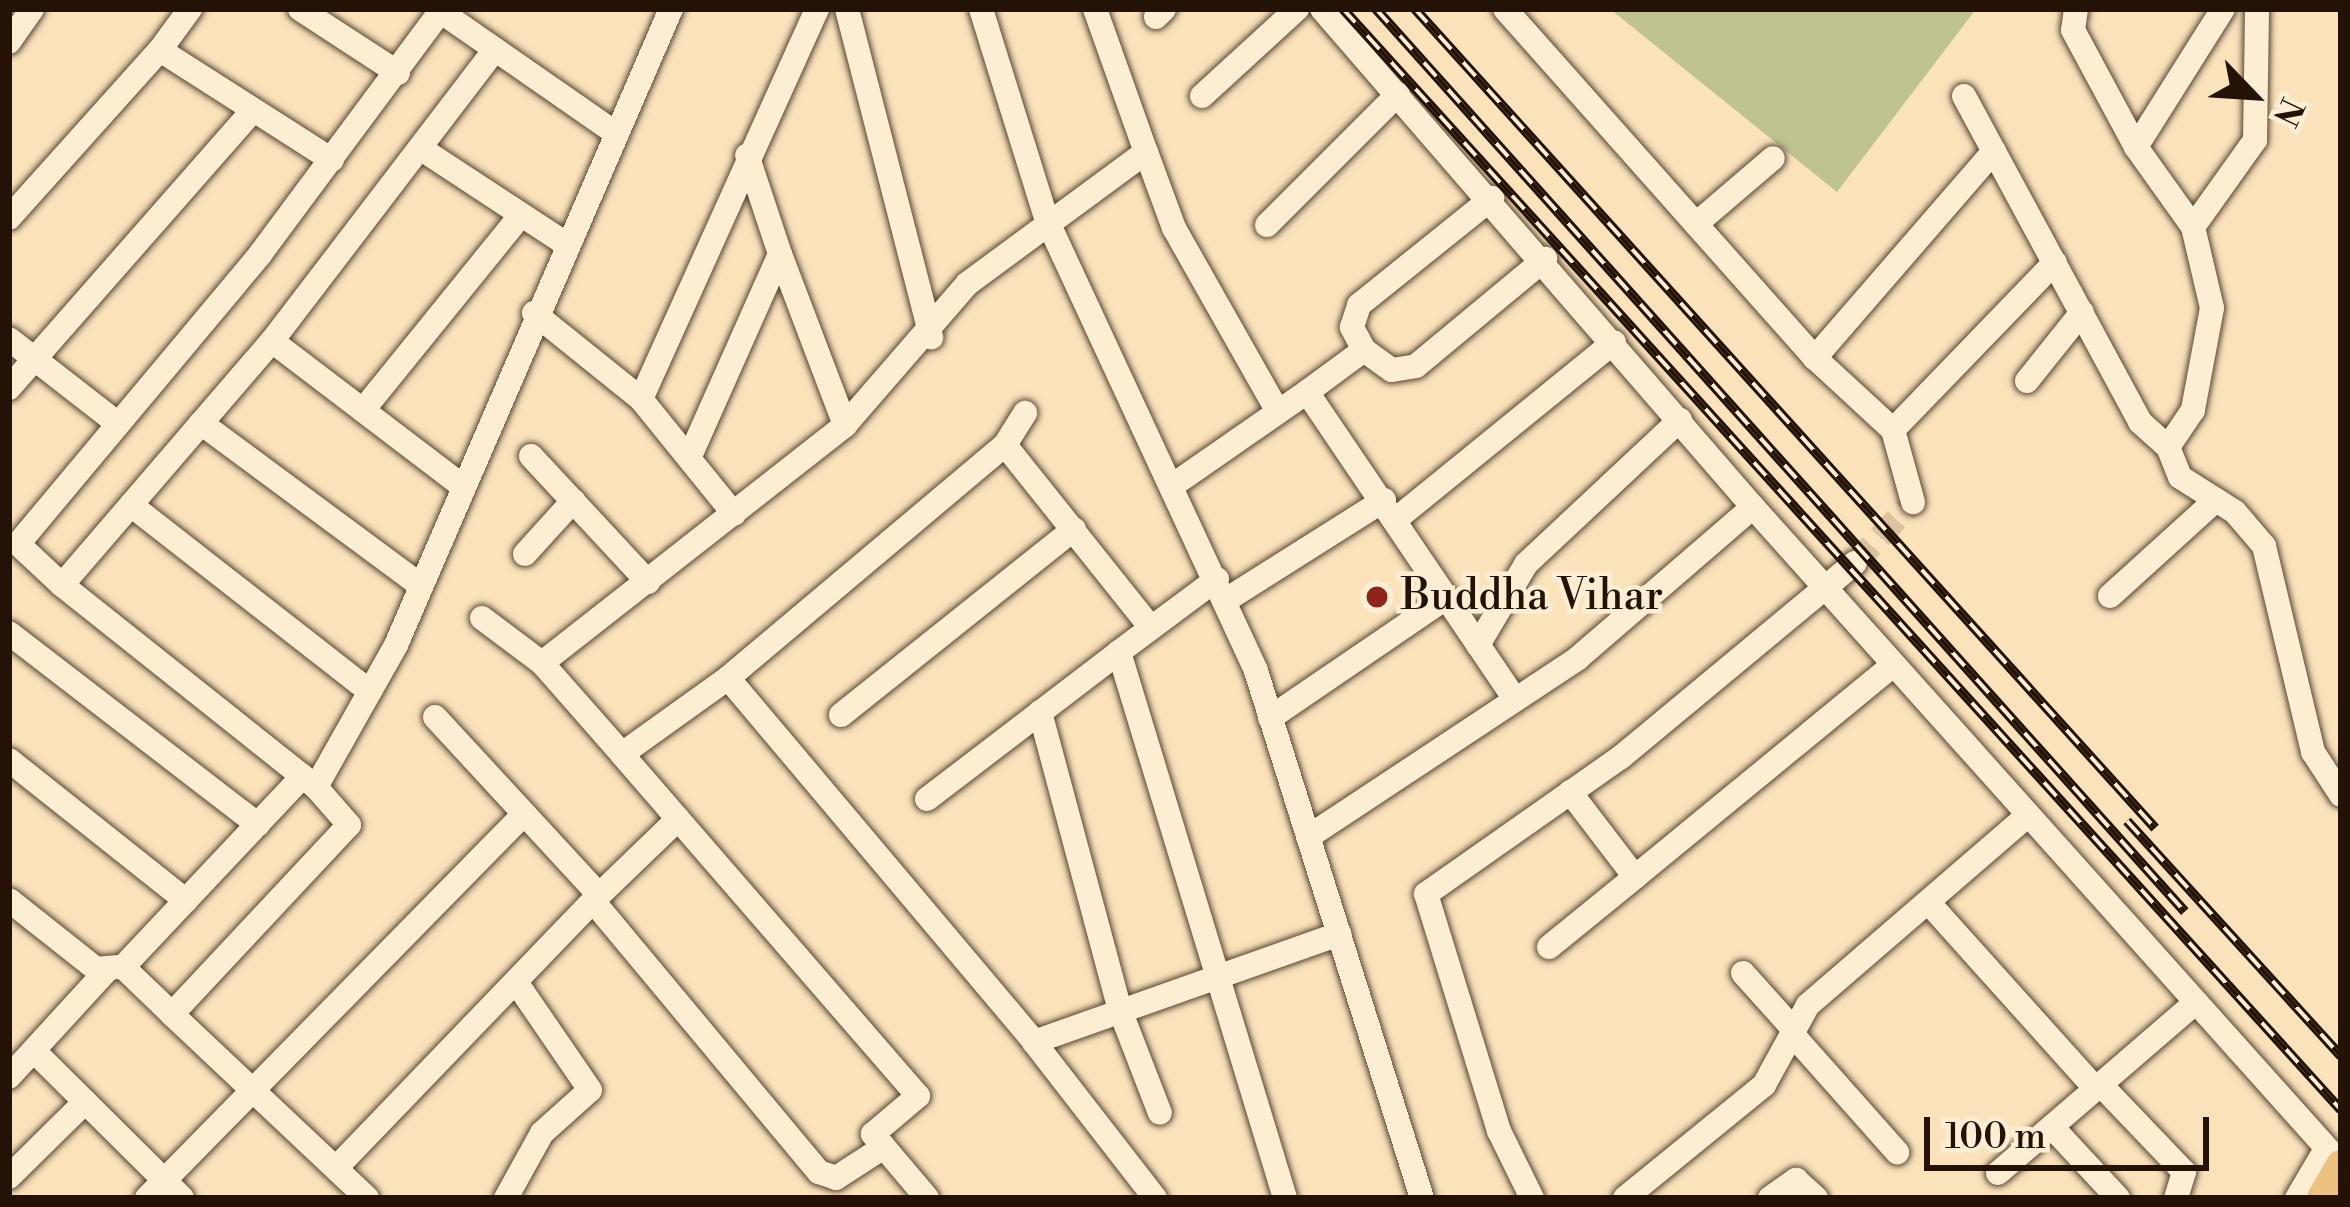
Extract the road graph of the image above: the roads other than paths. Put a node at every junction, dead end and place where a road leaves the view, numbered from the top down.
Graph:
1 (32, 9) edge
2 (190, 9) edge
3 (300, 9) edge
4 (817, 9) edge
5 (847, 9) edge
6 (981, 9) edge
7 (1095, 9) edge
8 (1298, 9) edge
9 (1322, 9) edge
10 (1504, 9) edge
11 (2076, 9) edge
12 (2223, 9) edge
13 (2257, 9) edge
14 (439, 10) edge
15 (669, 10) edge
16 (9, 42) edge
17 (495, 49) junction
18 (160, 50) junction
19 (398, 74) junction
20 (1398, 94) junction
21 (1202, 96) dead end
22 (1964, 96) dead end
23 (253, 110) junction
24 (617, 134) junction
25 (2136, 147) junction
26 (423, 150) junction
27 (1994, 151) junction
28 (1146, 152) junction
29 (747, 155) junction
30 (1773, 158) dead end
31 (332, 160) junction
32 (1492, 199) junction
33 (521, 214) junction
34 (9, 218) edge
35 (1046, 218) junction
36 (1696, 224) junction
37 (1267, 225) dead end
38 (2193, 227) junction
39 (566, 244) junction
40 (780, 254) junction
41 (1545, 260) junction
42 (2055, 262) junction
43 (2082, 312) junction
44 (534, 313) junction
45 (931, 337) junction
46 (9, 339) edge
47 (272, 341) junction
48 (1614, 342) junction
49 (1364, 350) junction
50 (34, 358) junction
51 (1815, 358) junction
52 (2027, 381) dead end
53 (9, 388) edge
54 (1307, 392) junction
55 (641, 399) junction
56 (363, 410) junction
57 (1025, 412) dead end
58 (1278, 412) junction
59 (1680, 420) junction
60 (201, 423) junction
61 (118, 424) junction
62 (845, 424) junction
63 (1892, 430) junction
64 (1005, 445) junction
65 (2168, 447) junction
66 (531, 456) dead end
67 (690, 456) junction
68 (1177, 483) junction
69 (462, 486) junction
70 (2216, 500) junction
71 (573, 501) junction
72 (1913, 502) dead end
73 (131, 505) junction
74 (1753, 507) junction
75 (1389, 510) junction
76 (734, 514) junction
77 (1074, 529) junction
78 (14, 549) edge
79 (525, 554) dead end
80 (1855, 562) tunnel mouth
81 (647, 582) junction
82 (62, 585) junction
83 (421, 586) junction
84 (1222, 589) junction
85 (1828, 590) junction
86 (2110, 596) dead end
87 (1446, 598) junction
88 (482, 618) dead end
89 (1151, 628) junction
90 (9, 633) edge
91 (1478, 645) junction
92 (1119, 652) junction
93 (542, 663) junction
94 (1893, 665) junction
95 (728, 678) junction
96 (370, 692) junction
97 (1515, 699) junction
98 (1040, 712) junction
99 (841, 715) dead end
100 (435, 717) dead end
101 (1270, 718) junction
102 (622, 754) junction
103 (9, 760) edge
104 (309, 782) junction
105 (1570, 792) junction
106 (2341, 794) edge
107 (927, 799) dead end
108 (524, 814) junction
109 (2027, 816) junction
110 (677, 819) junction
111 (258, 825) junction
112 (1308, 837) junction
113 (1635, 877) junction
114 (596, 898) junction
115 (9, 900) edge
116 (186, 901) junction
117 (1928, 902) junction
118 (1339, 934) junction
119 (1549, 947) dead end
120 (116, 968) junction
121 (1743, 973) dead end
122 (1217, 980) junction
123 (516, 982) junction
124 (2194, 1004) junction
125 (1120, 1010) junction
126 (172, 1014) junction
127 (1794, 1033) junction
128 (1034, 1042) junction
129 (19, 1062) edge
130 (2098, 1087) junction
131 (256, 1091) junction
132 (85, 1102) junction
133 (1160, 1113) dead end
134 (2052, 1127) junction
135 (884, 1147) junction
136 (1897, 1152) dead end
137 (2336, 1159) edge
138 (336, 1168) junction
139 (1998, 1174) dead end
140 (9, 1177) edge
141 (164, 1192) edge
142 (367, 1198) edge
143 (506, 1198) edge
144 (927, 1198) edge
145 (1155, 1198) edge
146 (1285, 1198) edge
147 (1422, 1198) edge
148 (1532, 1198) edge
149 (1625, 1198) edge
150 (1770, 1198) edge
151 (1816, 1198) edge
152 (2118, 1198) edge
153 (2176, 1198) edge
154 (2297, 1198) edge
155 (2322, 1198) edge

1 - 16 street
2 - 18 street
3 - 19 street
4 - 29 street
5 - 45 street
6 - 35 street
7 - 28 street
8 - 21 street
9 - 20 street
10 - 36 street
11 - 25 street
12 - 25 street
13 - 38 street
14 - 17 street
14 - 19 street
15 - 24 street
17 - 24 street
17 - 26 street
18 - 23 street
18 - 34 street
19 - 31 street
20 - 32 street
20 - 37 street
22 - 27 street
23 - 31 street
23 - 50 street
24 - 39 street
25 - 38 street
26 - 33 street
26 - 47 street
27 - 42 street
27 - 51 street
28 - 35 street
28 - 58 street
29 - 40 street
29 - 55 street
30 - 36 street
31 - 61 street
32 - 41 street
32 - 49 street
33 - 39 street
33 - 56 street
35 - 45 street
35 - 68 street
36 - 51 street
38 - 65 street
39 - 44 street
40 - 62 street
40 - 67 street
41 - 48 street
41 - 49 street
42 - 43 street
42 - 63 street
43 - 52 street
43 - 65 street
44 - 55 street
44 - 69 street
45 - 62 street
46 - 50 street
47 - 56 street
47 - 60 street
48 - 59 street
48 - 75 street
49 - 54 street
50 - 53 street
50 - 61 street
51 - 63 street
54 - 58 street
54 - 75 street
55 - 67 street
56 - 69 street
57 - 64 street
58 - 68 street
59 - 74 street
59 - 91 street
60 - 73 street
60 - 83 street
61 - 78 street
62 - 76 street
63 - 72 street
64 - 77 street
64 - 95 street
65 - 70 street
66 - 71 street
67 - 76 street
68 - 84 street
69 - 83 street
70 - 86 street
70 - 106 street
71 - 79 street
71 - 81 street
73 - 82 street
73 - 96 street
74 - 85 street
74 - 97 street
75 - 84 street
75 - 87 street
76 - 81 street
77 - 89 street
77 - 99 street
78 - 82 street
80 - 85 street
81 - 93 street
82 - 104 street
83 - 96 street
84 - 89 street
84 - 101 street
85 - 94 street
85 - 105 street
87 - 91 street
87 - 101 street
88 - 93 street
89 - 92 street
90 - 111 street
91 - 97 street
92 - 98 street
92 - 122 street
93 - 102 street
94 - 109 street
94 - 113 street
95 - 102 street
95 - 128 street
96 - 104 street
97 - 112 street
98 - 107 street
98 - 125 street
100 - 108 street
101 - 112 street
102 - 110 street
103 - 116 street
104 - 111 street
104 - 126 street
105 - 113 street
105 - 148 street
108 - 114 street
108 - 131 street
109 - 117 street
109 - 124 street
110 - 114 street
110 - 135 street
111 - 116 street
112 - 118 street
113 - 119 street
114 - 123 street
114 - 135 street
115 - 120 street
116 - 120 street
117 - 127 street
117 - 130 street
118 - 122 street
118 - 147 street
120 - 126 street
120 - 129 street
121 - 127 street
122 - 125 street
122 - 146 street
123 - 138 street
123 - 143 street
124 - 130 street
124 - 137 street
125 - 128 street
125 - 133 street
126 - 131 street
127 - 136 street
127 - 149 street
128 - 145 street
129 - 132 street
130 - 134 street
130 - 153 street
131 - 138 street
131 - 141 street
132 - 140 street
132 - 141 street
134 - 139 street
134 - 152 street
135 - 144 street
137 - 154 street
137 - 155 main road
138 - 142 street
150 - 151 street

